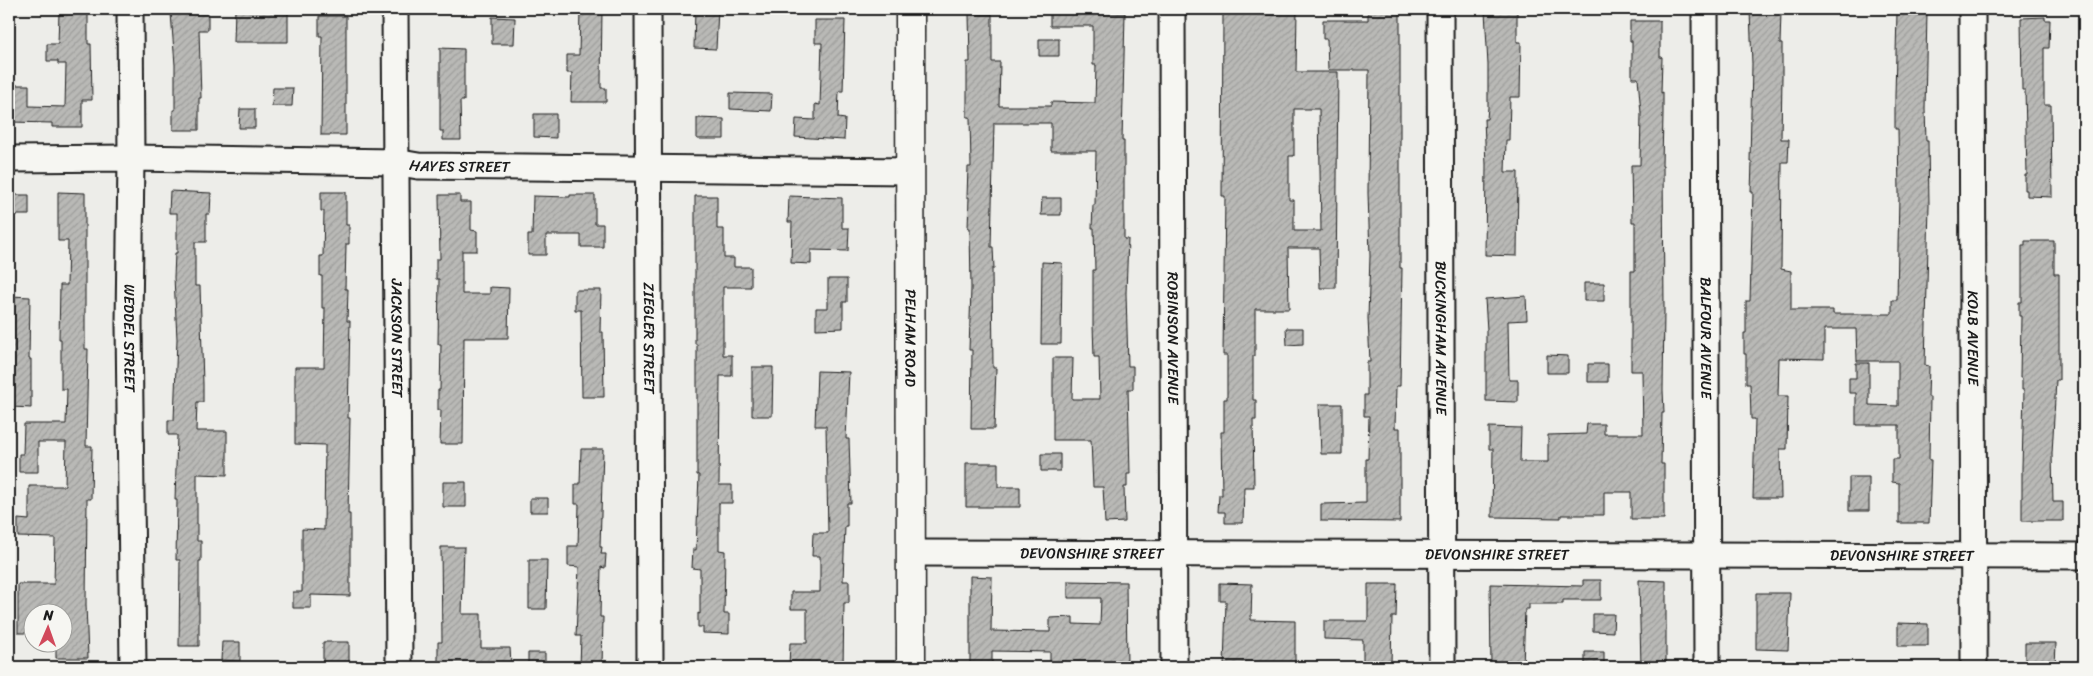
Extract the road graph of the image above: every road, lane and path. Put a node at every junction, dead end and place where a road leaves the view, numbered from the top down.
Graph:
1 (130, 9) edge
2 (395, 9) edge
3 (648, 9) edge
4 (910, 9) edge
5 (1172, 9) edge
6 (1440, 9) edge
7 (1705, 9) edge
8 (1972, 9) edge
9 (131, 158) junction
10 (9, 159) edge
11 (395, 162) junction
12 (648, 170) junction
13 (910, 171) junction
14 (1174, 552) junction
15 (911, 553) junction
16 (1442, 555) junction
17 (1707, 555) junction
18 (1974, 556) junction
19 (2084, 556) edge
20 (133, 667) edge
21 (399, 667) edge
22 (650, 667) edge
23 (911, 667) edge
24 (1174, 667) edge
25 (1442, 667) edge
26 (1707, 667) edge
27 (1974, 667) edge

1 - 9 street, WEDDEL STREET
2 - 11 street, JACKSON STREET
3 - 12 street, ZIEGLER STREET
4 - 13 main road, PELHAM ROAD
5 - 14 street, ROBINSON AVENUE
6 - 16 street, BUCKINGHAM AVENUE
7 - 17 street, BALFOUR AVENUE
8 - 18 street, KOLB AVENUE
9 - 10 street, HAYES STREET
9 - 11 street, HAYES STREET
9 - 20 street, WEDDEL STREET
11 - 12 street, HAYES STREET
11 - 21 street, JACKSON STREET
12 - 13 street, HAYES STREET
12 - 22 street, ZIEGLER STREET
13 - 15 main road, PELHAM ROAD
14 - 15 street, DEVONSHIRE STREET
14 - 16 street, DEVONSHIRE STREET
14 - 24 street, ROBINSON AVENUE
15 - 23 main road, PELHAM ROAD
16 - 17 street, DEVONSHIRE STREET
16 - 25 street, BUCKINGHAM AVENUE
17 - 18 street, DEVONSHIRE STREET
17 - 26 street, BALFOUR AVENUE
18 - 19 street, DEVONSHIRE STREET
18 - 27 street, KOLB AVENUE

